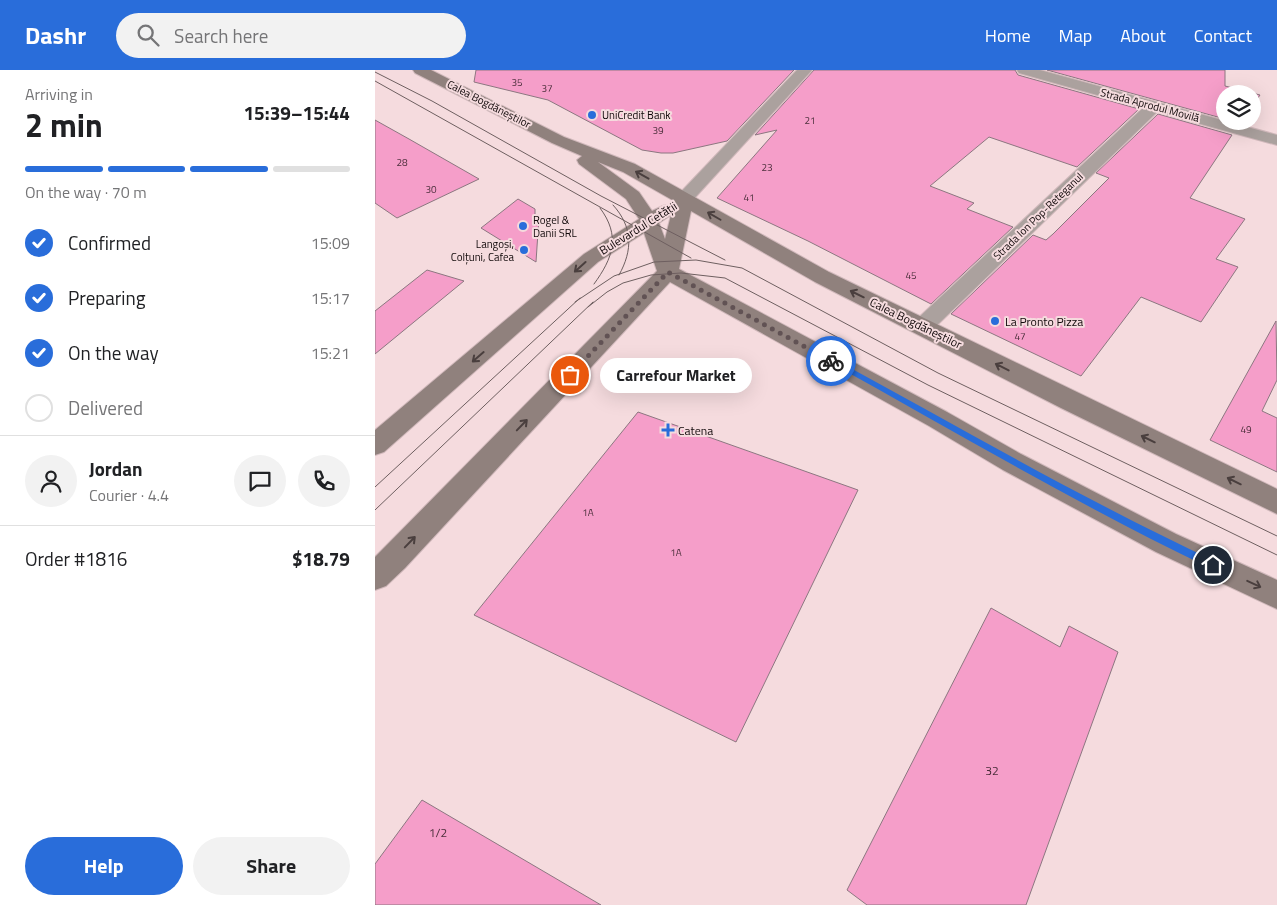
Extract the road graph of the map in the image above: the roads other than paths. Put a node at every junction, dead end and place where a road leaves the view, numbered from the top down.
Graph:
1 (420, 70) edge
2 (805, 70) edge
3 (1024, 70) edge
4 (1154, 106) junction
5 (558, 140) junction
6 (1277, 140) edge
7 (684, 199) junction
8 (649, 221) junction
9 (668, 272) junction
10 (923, 326) junction
11 (375, 445) edge
12 (1277, 502) edge
13 (375, 576) edge
14 (1277, 595) edge

1 - 5 main road, Calea Bogdăneștilor
2 - 7 street
3 - 4 street, Strada Aprodul Movilă
4 - 6 street, Strada Aprodul Movilă
4 - 10 street, Strada Ion Pop-Reteganul
7 -> 5 main road, Calea Bogdăneștilor
5 - 8 main road, Calea Bogdăneștilor
7 - 8 main road, Bulevardul Cetății
7 - 9 main road, Bulevardul Cetății
10 -> 7 main road, Calea Bogdăneștilor
8 - 9 main road, Calea Bogdăneștilor
8 -> 11 main road, Bulevardul Cetății
13 -> 9 main road
9 -> 14 main road
12 -> 10 main road, Calea Bogdăneștilor

